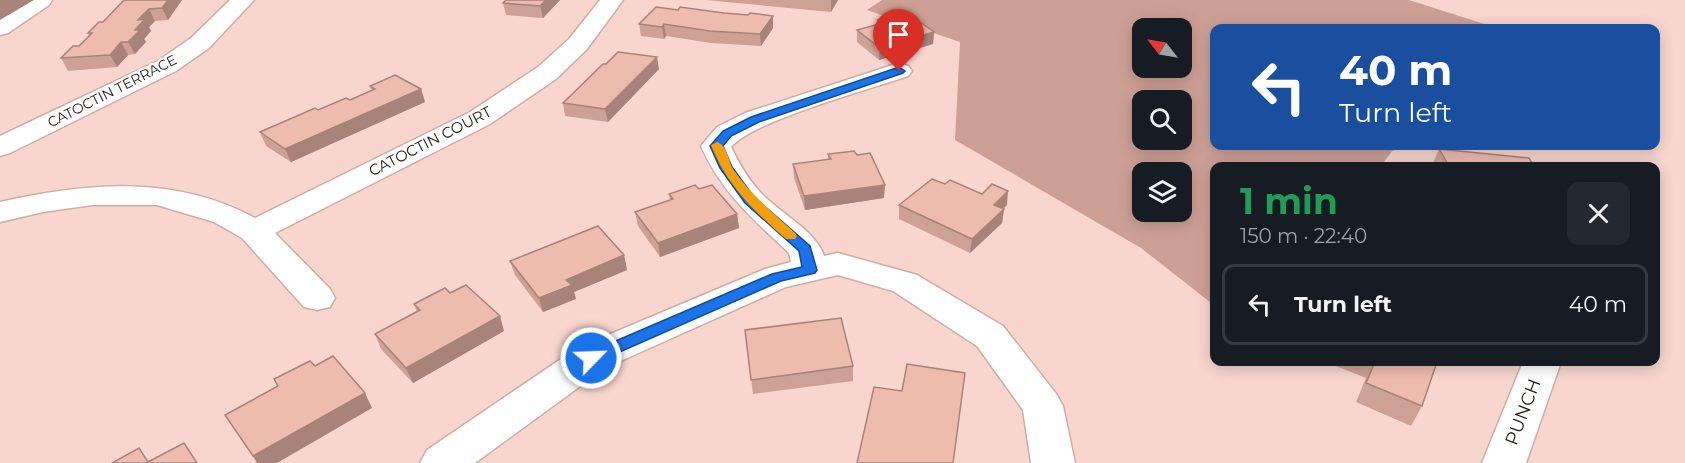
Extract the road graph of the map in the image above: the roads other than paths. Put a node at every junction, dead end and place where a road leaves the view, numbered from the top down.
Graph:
1 (41, 0) edge
2 (243, 0) edge
3 (612, 0) edge
4 (0, 28) edge
5 (899, 71) dead end
6 (0, 147) edge
7 (0, 212) edge
8 (254, 231) junction
9 (810, 270) junction
10 (317, 298) dead end
11 (1540, 366) edge
12 (442, 463) edge
13 (1053, 463) edge
14 (1504, 463) edge

1 - 4 street
2 - 6 street, CATOCTIN TERRACE
3 - 8 street, CATOCTIN COURT
5 - 9 street
7 - 8 street
8 - 10 street
9 - 12 street
9 - 13 street
11 - 14 street, PUNCH

